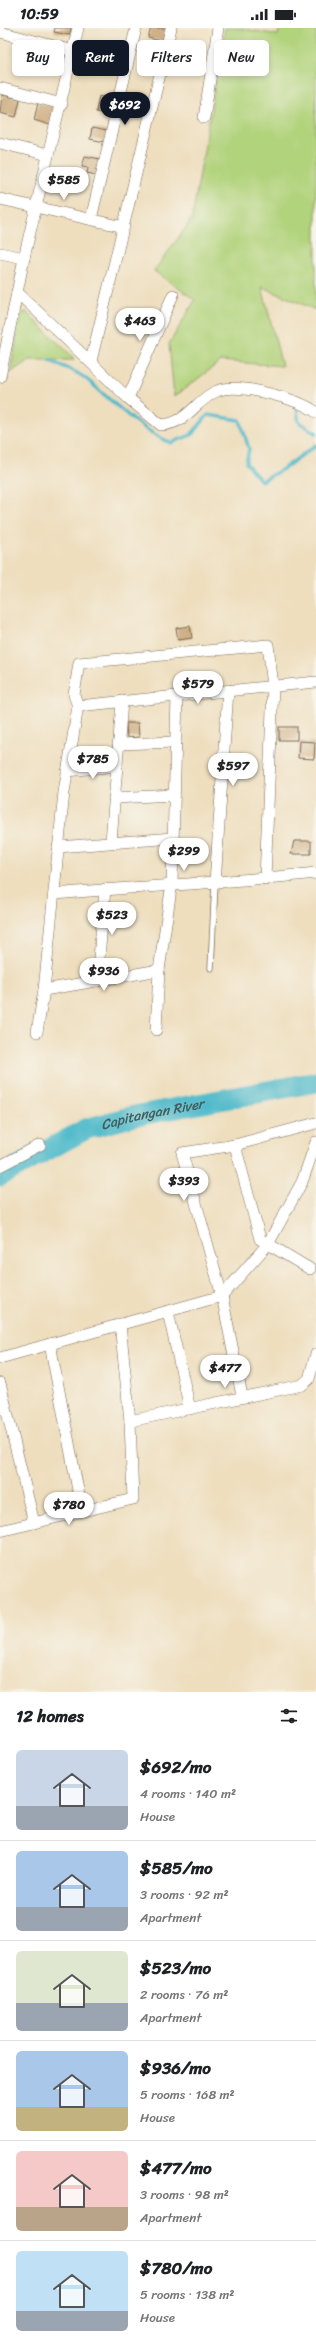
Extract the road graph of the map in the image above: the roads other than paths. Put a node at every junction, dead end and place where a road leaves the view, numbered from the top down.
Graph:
1 (78, 28) edge
2 (136, 28) edge
3 (171, 28) edge
4 (218, 28) edge
5 (0, 32) edge
6 (75, 40) edge
7 (72, 51) edge
8 (72, 56) edge
9 (0, 88) edge
10 (62, 104) junction
11 (204, 118) dead end
12 (0, 143) edge
13 (48, 155) junction
14 (0, 198) edge
15 (37, 207) junction
16 (91, 219) junction
17 (124, 227) junction
18 (0, 253) edge
19 (24, 258) junction
20 (17, 292) junction
21 (173, 295) dead end
22 (91, 361) junction
23 (0, 377) edge
24 (128, 398) junction
25 (316, 412) edge
26 (316, 682) edge
27 (273, 686) junction
28 (228, 690) junction
29 (178, 696) junction
30 (122, 701) junction
31 (78, 706) junction
32 (176, 742) junction
33 (118, 744) junction
34 (117, 766) junction
35 (67, 771) junction
36 (174, 796) junction
37 (114, 798) junction
38 (173, 838) junction
39 (111, 842) junction
40 (58, 847) junction
41 (316, 873) edge
42 (265, 878) junction
43 (172, 883) junction
44 (215, 883) junction
45 (105, 889) junction
46 (54, 894) junction
47 (211, 968) dead end
48 (159, 970) junction
49 (97, 981) junction
50 (44, 990) junction
51 (156, 1030) dead end
52 (37, 1032) dead end
53 (316, 1123) edge
54 (316, 1142) edge
55 (40, 1145) dead end
56 (235, 1145) junction
57 (0, 1166) edge
58 (268, 1244) junction
59 (310, 1269) dead end
60 (222, 1296) junction
61 (168, 1312) junction
62 (120, 1324) junction
63 (50, 1344) junction
64 (316, 1354) edge
65 (0, 1358) edge
66 (0, 1383) edge
67 (242, 1396) junction
68 (190, 1409) junction
69 (130, 1421) junction
70 (82, 1511) junction
71 (34, 1523) junction
72 (0, 1531) edge

1 - 6 street
2 - 16 street
3 - 17 street
4 - 11 street
5 - 7 street
8 - 10 street
9 - 10 street
10 - 13 street
12 - 13 street
13 - 15 street
14 - 15 street
15 - 16 street
15 - 19 street
16 - 17 street
17 - 22 street
18 - 19 street
19 - 20 street
20 - 22 street
20 - 23 street
21 - 24 street
22 - 24 street
24 - 25 street
26 - 27 street
27 - 28 street
27 - 31 street
27 - 42 street
28 - 29 street
28 - 44 street
29 - 30 street
29 - 32 street
30 - 31 street
30 - 33 street
31 - 35 street
32 - 33 street
32 - 36 street
33 - 34 street
34 - 35 street
34 - 37 street
35 - 40 street
36 - 37 street
36 - 38 street
37 - 39 street
38 - 39 street
38 - 43 street
39 - 40 street
40 - 46 street
41 - 42 street
42 - 44 street
43 - 44 street
43 - 45 street
43 - 48 street
44 - 47 lane
45 - 46 street
45 - 49 street
46 - 50 street
48 - 49 street
48 - 51 street
49 - 50 street
50 - 52 street
53 - 56 street
54 - 58 street
55 - 57 street
56 - 58 street
56 - 60 street
58 - 59 street
58 - 60 street
60 - 61 street
60 - 67 street
61 - 62 street
61 - 68 street
62 - 63 street
62 - 69 street
63 - 65 street
63 - 70 street
64 - 67 street
66 - 71 street
67 - 68 street
68 - 69 street
69 - 70 street
70 - 71 street
71 - 72 street

